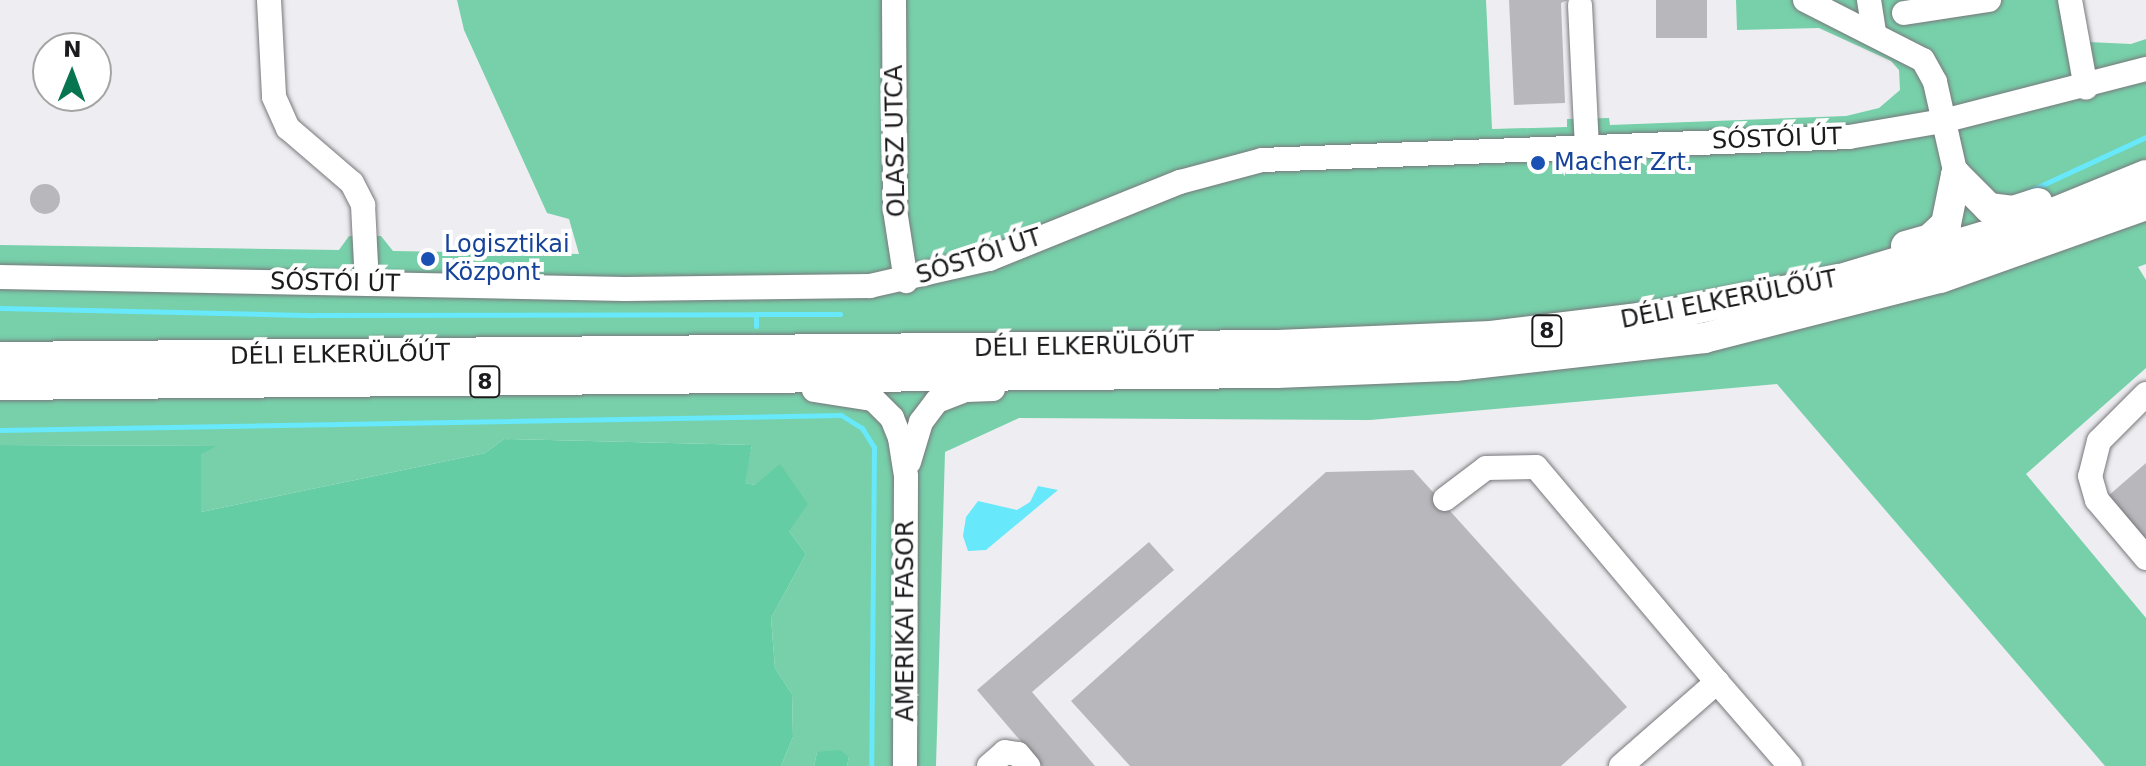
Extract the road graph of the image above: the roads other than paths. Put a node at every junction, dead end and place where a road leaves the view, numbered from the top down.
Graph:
1 (269, 0) edge
2 (894, 0) edge
3 (1805, 0) edge
4 (1869, 0) edge
5 (1989, 0) edge
6 (2070, 0) edge
7 (1580, 5) dead end
8 (1904, 13) dead end
9 (1874, 33) junction
10 (2146, 69) edge
11 (2086, 88) junction
12 (1943, 121) junction
13 (1587, 147) junction
14 (1956, 175) junction
15 (2146, 175) edge
16 (2114, 190) junction
17 (2146, 205) edge
18 (0, 277) edge
19 (1837, 280) junction
20 (906, 281) junction
21 (367, 284) junction
22 (0, 357) edge
23 (1100, 373) junction
24 (724, 379) junction
25 (0, 385) edge
26 (2141, 408) edge
27 (906, 476) junction
28 (1445, 499) dead end
29 (2146, 558) edge
30 (1717, 682) junction
31 (905, 766) edge
32 (989, 766) edge
33 (1028, 766) edge
34 (1621, 766) edge
35 (1790, 766) edge

1 - 21 street
2 - 20 street, OLASZ UTCA
3 - 9 street
4 - 9 street
5 - 8 street
6 - 11 street
7 - 13 street
9 - 12 street
10 - 11 street, SÓSTÓI ÚT
11 - 12 street, SÓSTÓI ÚT
12 - 13 street, SÓSTÓI ÚT
12 - 14 street
13 - 20 street, SÓSTÓI ÚT
14 - 16 main road
14 - 19 main road
15 - 16 main road, DÉLI ELKERÜLŐÚT / 8
16 - 19 main road, DÉLI ELKERÜLŐÚT / 8
17 - 23 main road, DÉLI ELKERÜLŐÚT / 8
18 - 21 street, SÓSTÓI ÚT
19 - 22 main road, DÉLI ELKERÜLŐÚT / 8
20 - 21 street, SÓSTÓI ÚT
23 - 24 main road, DÉLI ELKERÜLŐÚT / 8
23 - 27 street
24 - 25 main road, DÉLI ELKERÜLŐÚT / 8
24 - 27 street
26 - 29 street
27 - 31 street, AMERIKAI FASOR
28 - 30 street
30 - 34 street
30 - 35 street
32 - 33 street

